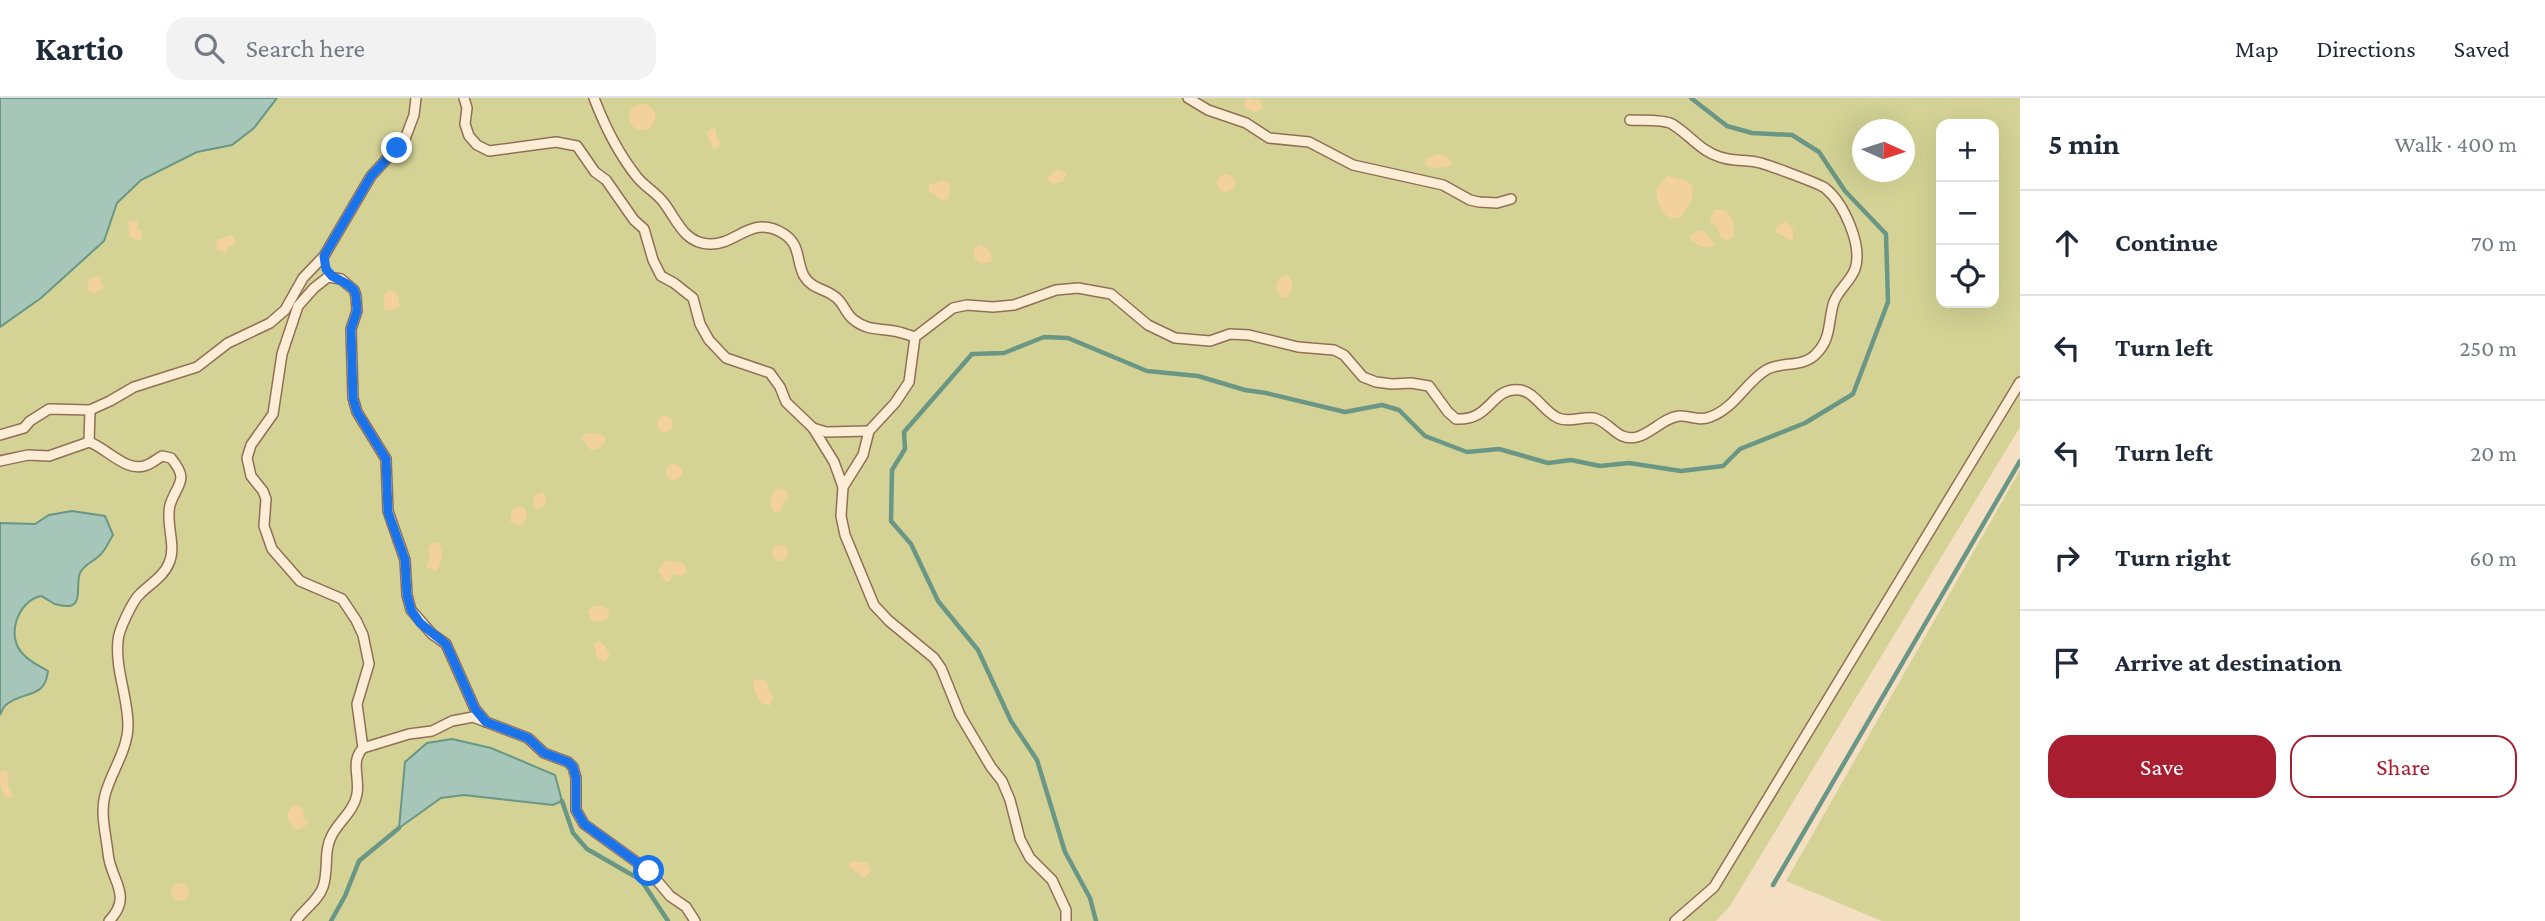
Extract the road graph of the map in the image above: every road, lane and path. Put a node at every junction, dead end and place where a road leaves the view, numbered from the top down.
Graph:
1 (416, 98) edge
2 (464, 98) edge
3 (594, 98) edge
4 (1188, 98) edge
5 (1630, 120) dead end
6 (1511, 199) dead end
7 (324, 256) junction
8 (332, 276) junction
9 (915, 337) junction
10 (2020, 382) edge
11 (89, 410) junction
12 (813, 428) junction
13 (869, 431) junction
14 (0, 435) edge
15 (89, 442) junction
16 (0, 461) edge
17 (843, 487) junction
18 (486, 722) junction
19 (363, 748) junction
20 (109, 921) edge
21 (296, 921) edge
22 (695, 921) edge
23 (1066, 921) edge
24 (1675, 921) edge

1 - 7 lane
2 - 12 lane
3 - 9 lane
4 - 6 lane
5 - 9 lane
7 - 8 lane
7 - 11 lane
8 - 18 lane
8 - 19 lane
9 - 13 lane
10 - 24 lane
11 - 14 lane
11 - 15 lane
12 - 13 lane
12 - 17 lane
13 - 17 lane
15 - 16 lane
15 - 20 lane
17 - 23 lane
18 - 19 lane
18 - 22 lane
19 - 21 lane

